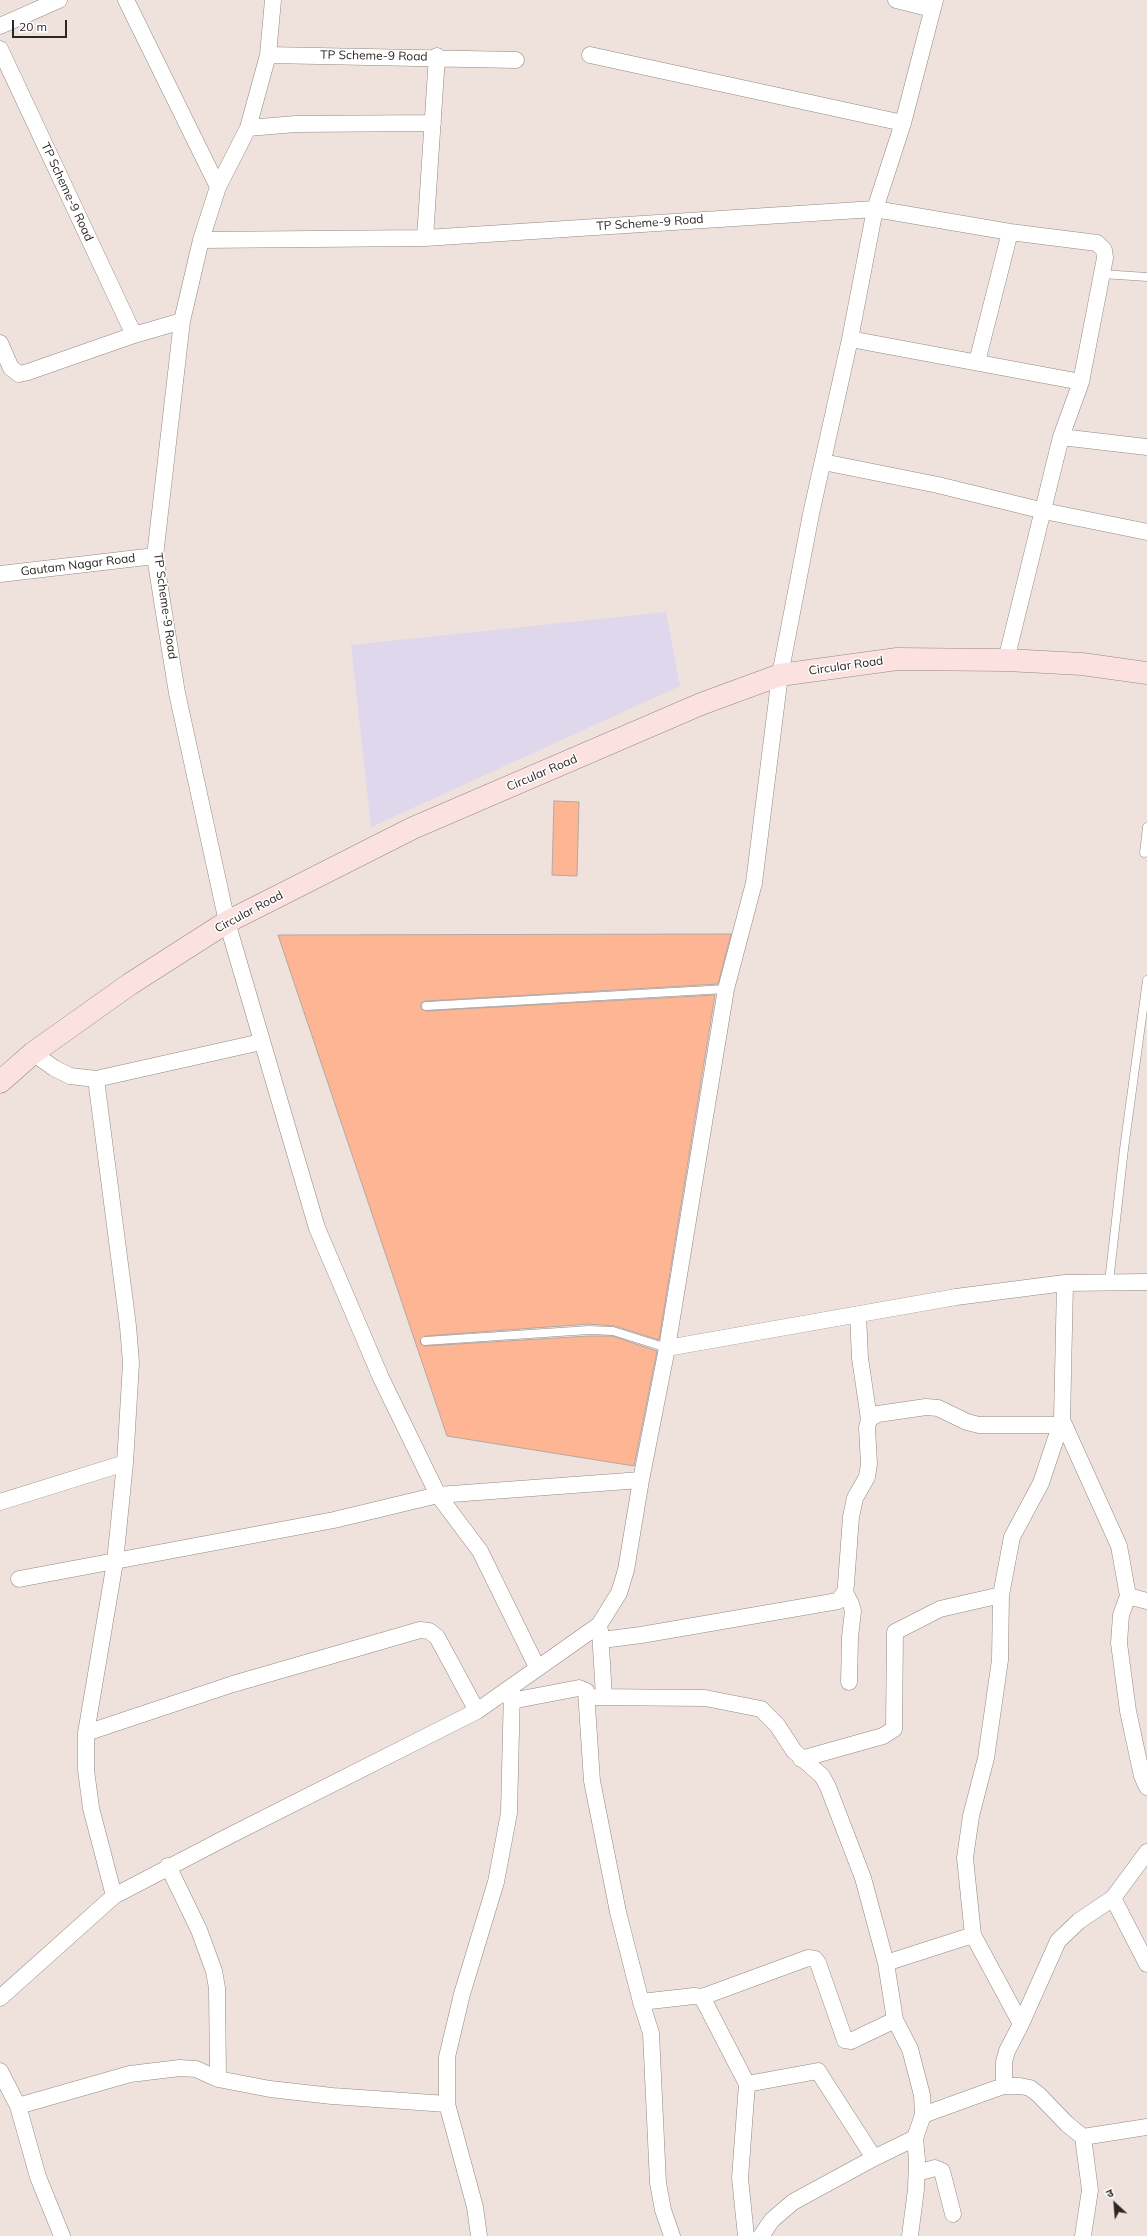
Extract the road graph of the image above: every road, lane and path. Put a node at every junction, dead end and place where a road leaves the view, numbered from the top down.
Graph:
1 (59, 0) edge
2 (126, 0) edge
3 (273, 0) edge
4 (896, 0) edge
5 (934, 4) edge
6 (0, 26) edge
7 (0, 49) edge
8 (268, 54) junction
9 (590, 55) dead end
10 (437, 56) junction
11 (516, 60) dead end
12 (433, 123) junction
13 (903, 123) junction
14 (248, 128) junction
15 (218, 187) junction
16 (875, 208) junction
17 (1010, 232) junction
18 (425, 238) junction
19 (200, 240) junction
20 (1102, 274) junction
21 (1147, 277) edge
22 (182, 321) junction
23 (134, 335) junction
24 (850, 339) junction
25 (0, 343) edge
26 (977, 362) junction
27 (1081, 382) junction
28 (1061, 437) junction
29 (1147, 447) edge
30 (822, 462) junction
31 (1044, 511) junction
32 (1147, 532) edge
33 (155, 556) junction
34 (0, 574) edge
35 (1006, 660) junction
36 (1147, 673) edge
37 (780, 675) junction
38 (1147, 827) edge
39 (1144, 853) dead end
40 (227, 922) junction
41 (1147, 980) edge
42 (726, 989) junction
43 (426, 1006) dead end
44 (261, 1042) junction
45 (33, 1053) junction
46 (96, 1080) junction
47 (0, 1082) edge
48 (1109, 1282) junction
49 (1147, 1282) edge
50 (1065, 1283) junction
51 (858, 1315) junction
52 (425, 1341) dead end
53 (667, 1348) junction
54 (869, 1419) junction
55 (1060, 1423) junction
56 (125, 1463) junction
57 (641, 1480) junction
58 (438, 1495) junction
59 (0, 1502) edge
60 (115, 1562) junction
61 (19, 1578) dead end
62 (844, 1592) junction
63 (1000, 1596) junction
64 (1128, 1596) junction
65 (1147, 1602) edge
66 (600, 1632) junction
67 (537, 1667) junction
68 (849, 1682) dead end
69 (512, 1694) junction
70 (596, 1697) junction
71 (477, 1711) junction
72 (86, 1734) junction
73 (801, 1759) junction
74 (1147, 1787) edge
75 (1147, 1852) edge
76 (168, 1866) junction
77 (114, 1896) junction
78 (1113, 1898) junction
79 (973, 1935) junction
80 (886, 1964) junction
81 (1147, 1964) edge
82 (702, 1997) junction
83 (0, 1998) edge
84 (641, 2002) junction
85 (895, 2020) junction
86 (1021, 2024) junction
87 (0, 2072) edge
88 (218, 2079) junction
89 (747, 2084) junction
90 (1004, 2086) junction
91 (447, 2104) junction
92 (18, 2106) junction
93 (924, 2115) junction
94 (1147, 2127) edge
95 (1083, 2137) junction
96 (915, 2138) junction
97 (874, 2158) junction
98 (917, 2172) junction
99 (953, 2214) dead end
100 (62, 2236) edge
101 (479, 2236) edge
102 (672, 2236) edge
103 (746, 2236) edge
104 (760, 2236) edge
105 (910, 2236) edge
106 (1083, 2236) edge

1 - 6 street
2 - 15 street
3 - 8 street, TP Scheme-9 Road
4 - 5 street
5 - 13 street
7 - 23 street, TP Scheme-9 Road
8 - 10 street, TP Scheme-9 Road
8 - 14 street, TP Scheme-9 Road
9 - 13 street
10 - 11 street
10 - 12 street, TP Scheme-9 Road
12 - 14 street
12 - 18 street, TP Scheme-9 Road
13 - 16 street
14 - 15 street, TP Scheme-9 Road
15 - 19 street, TP Scheme-9 Road
16 - 17 street, TP Scheme-9 Road
16 - 18 street, TP Scheme-9 Road
16 - 24 street
17 - 20 street, TP Scheme-9 Road
17 - 26 street
18 - 19 street, TP Scheme-9 Road
19 - 22 street, TP Scheme-9 Road
20 - 21 lane
20 - 27 street, TP Scheme-9 Road
22 - 23 street
22 - 33 street, TP Scheme-9 Road
23 - 25 street
24 - 26 street
24 - 30 street
26 - 27 street
27 - 28 street, TP Scheme-9 Road
28 - 29 street
28 - 31 street, TP Scheme-9 Road
30 - 31 street
30 - 37 street
31 - 32 street
31 - 35 street, TP Scheme-9 Road
33 - 34 street, Gautam Nagar Road
33 - 40 street, TP Scheme-9 Road
35 - 36 main road, Circular Road
35 - 37 main road, Circular Road
37 - 40 main road, Circular Road
37 - 42 street
38 - 39 lane
40 - 44 street, TP Scheme-9 Road
40 - 45 main road, Circular Road
41 - 48 lane
42 - 43 lane
42 - 53 street
44 - 46 street
44 - 58 street, TP Scheme-9 Road
45 - 46 street
45 - 47 main road, Circular Road
46 - 56 street
48 - 49 street
48 - 50 street
50 - 51 street
50 - 55 street
51 - 53 street
51 - 54 street
52 - 53 lane
53 - 57 street
54 - 55 street
54 - 62 street
55 - 63 street
55 - 64 street
56 - 59 street
56 - 60 street
57 - 58 street
57 - 66 street
58 - 60 street
58 - 67 street, TP Scheme-9 Road
60 - 61 street
60 - 72 street
62 - 66 street
62 - 68 street
63 - 73 street
63 - 79 street
64 - 65 street
64 - 74 street
66 - 67 street
66 - 70 street
67 - 69 street
69 - 70 street
69 - 71 street
69 - 91 street
70 - 73 street
70 - 84 street
71 - 72 street
71 - 76 street
72 - 77 street
73 - 80 street
75 - 78 street
76 - 77 street
76 - 88 street
77 - 83 street
78 - 81 street
78 - 86 street
79 - 80 street
79 - 86 street
80 - 85 street
82 - 84 street
82 - 85 street
82 - 89 street
84 - 102 street
85 - 93 street
86 - 90 street
87 - 92 street
88 - 91 street
88 - 92 street
89 - 97 street
89 - 103 street
90 - 93 street
90 - 95 street
91 - 101 street
92 - 100 street
93 - 96 street
94 - 95 street
95 - 106 street
96 - 97 street
96 - 98 street
97 - 104 street
98 - 99 street
98 - 105 street

